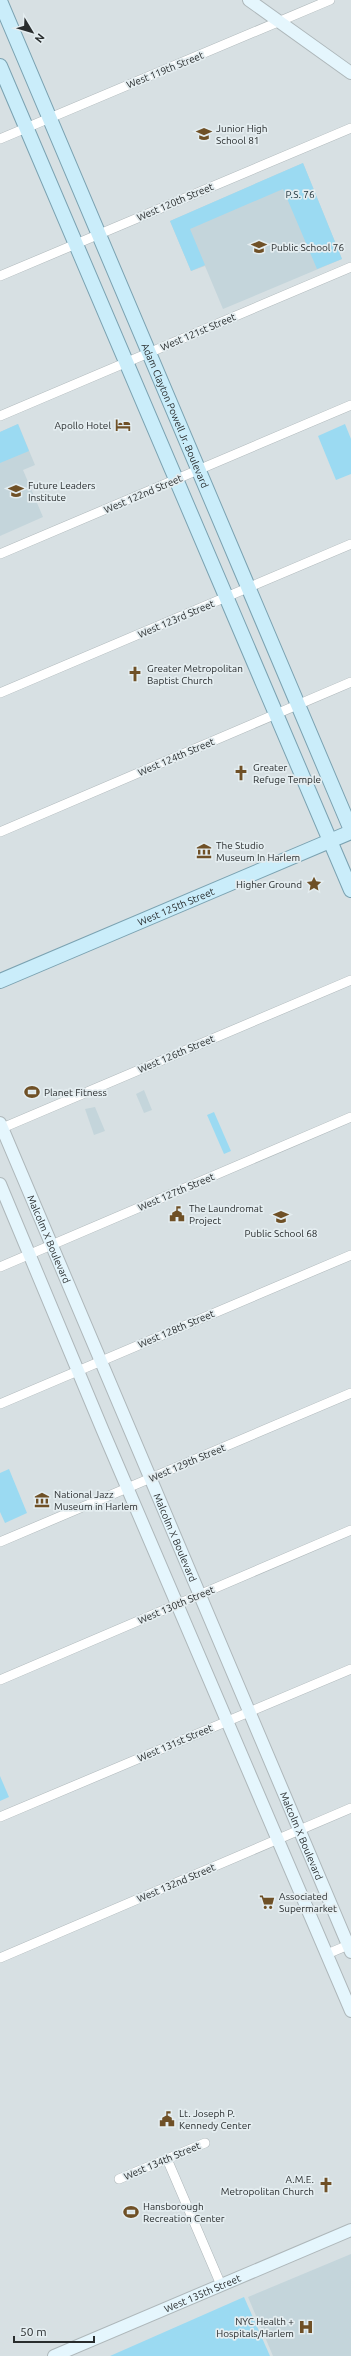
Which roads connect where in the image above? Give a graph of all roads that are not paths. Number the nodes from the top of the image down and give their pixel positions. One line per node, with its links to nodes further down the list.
1 (248, 0): 4 (main road)
2 (330, 0): 4 (street, West 119th Street)
3 (1, 1): 7 (main road, Adam Clayton Powell Jr. Boulevard)
4 (279, 22): 6 (main road); 7 (street, West 119th Street)
5 (0, 66): 8 (main road)
6 (351, 72)
7 (49, 118): 8 (street, West 119th Street); 11 (main road, Adam Clayton Powell Jr. Boulevard)
8 (26, 128): 10 (street, West 119th Street); 12 (main road)
9 (351, 128): 11 (street, West 120th Street)
10 (0, 139)
11 (99, 234): 12 (street, West 120th Street); 15 (main road, Adam Clayton Powell Jr. Boulevard)
12 (76, 244): 14 (street, West 120th Street); 16 (main road)
13 (351, 267): 15 (street, West 121st Street)
14 (0, 276)
15 (149, 353): 16 (street, West 121st Street); 19 (main road, Adam Clayton Powell Jr. Boulevard)
16 (126, 362): 18 (street, West 121st Street); 20 (main road)
17 (351, 405): 19 (street, West 122nd Street)
18 (0, 416)
19 (199, 470): 20 (street, West 122nd Street); 23 (main road, Adam Clayton Powell Jr. Boulevard)
20 (176, 480): 22 (street, West 122nd Street); 24 (main road)
21 (351, 544): 23 (street, West 123rd Street)
22 (0, 554)
23 (248, 588): 24 (street, West 123rd Street); 27 (main road, Adam Clayton Powell Jr. Boulevard)
24 (226, 598): 26 (street, West 123rd Street); 28 (main road)
25 (351, 682): 27 (street, West 124th Street)
26 (0, 693)
27 (298, 705): 28 (street, West 124th Street); 29 (main road, Adam Clayton Powell Jr. Boulevard)
28 (276, 714): 30 (street, West 124th Street); 31 (main road)
29 (351, 831): 31 (main road, West 125th Street)
30 (0, 832)
31 (330, 841): 32 (main road); 34 (main road, West 125th Street)
32 (351, 890)
33 (351, 980): 36 (street, West 126th Street)
34 (0, 981)
35 (351, 1117): 38 (street, West 127th Street)
36 (1, 1127): 38 (main road, Malcolm X Boulevard)
37 (0, 1184): 39 (main road)
38 (51, 1245): 39 (street, West 127th Street); 42 (main road, Malcolm X Boulevard)
39 (29, 1254): 41 (street, West 127th Street); 43 (main road)
40 (351, 1255): 42 (street, West 128th Street)
41 (0, 1266)
42 (100, 1361): 43 (street, West 128th Street); 46 (main road, Malcolm X Boulevard)
43 (77, 1371): 45 (street, West 128th Street); 47 (main road)
44 (351, 1393): 46 (street, West 129th Street)
45 (0, 1404)
46 (151, 1478): 47 (street, West 129th Street); 50 (main road, Malcolm X Boulevard)
47 (127, 1488): 49 (street, West 129th Street); 51 (main road)
48 (351, 1530): 50 (street, West 130th Street)
49 (0, 1542)
50 (199, 1595): 51 (street, West 130th Street); 54 (main road, Malcolm X Boulevard)
51 (177, 1604): 53 (street, West 130th Street); 55 (main road)
52 (351, 1668): 54 (street, West 131st Street)
53 (0, 1680)
54 (249, 1711): 55 (street, West 131st Street); 58 (main road, Malcolm X Boulevard)
55 (226, 1721): 57 (street, West 131st Street); 59 (main road)
56 (351, 1808): 58 (street, West 132nd Street)
57 (0, 1817)
58 (299, 1830): 59 (street, West 132nd Street); 60 (main road, Malcolm X Boulevard)
59 (277, 1840): 61 (main road); 62 (street, West 132nd Street)
60 (350, 1947): 61 (street)
61 (327, 1954): 63 (main road)
62 (0, 1958)
63 (351, 2011)
64 (205, 2143): 65 (street, West 134th Street)
65 (167, 2159): 66 (street, West 134th Street); 68 (street)
66 (119, 2179)
67 (351, 2230): 68 (main road, West 135th Street)
68 (221, 2285): 69 (main road, West 135th Street)
69 (54, 2356)

